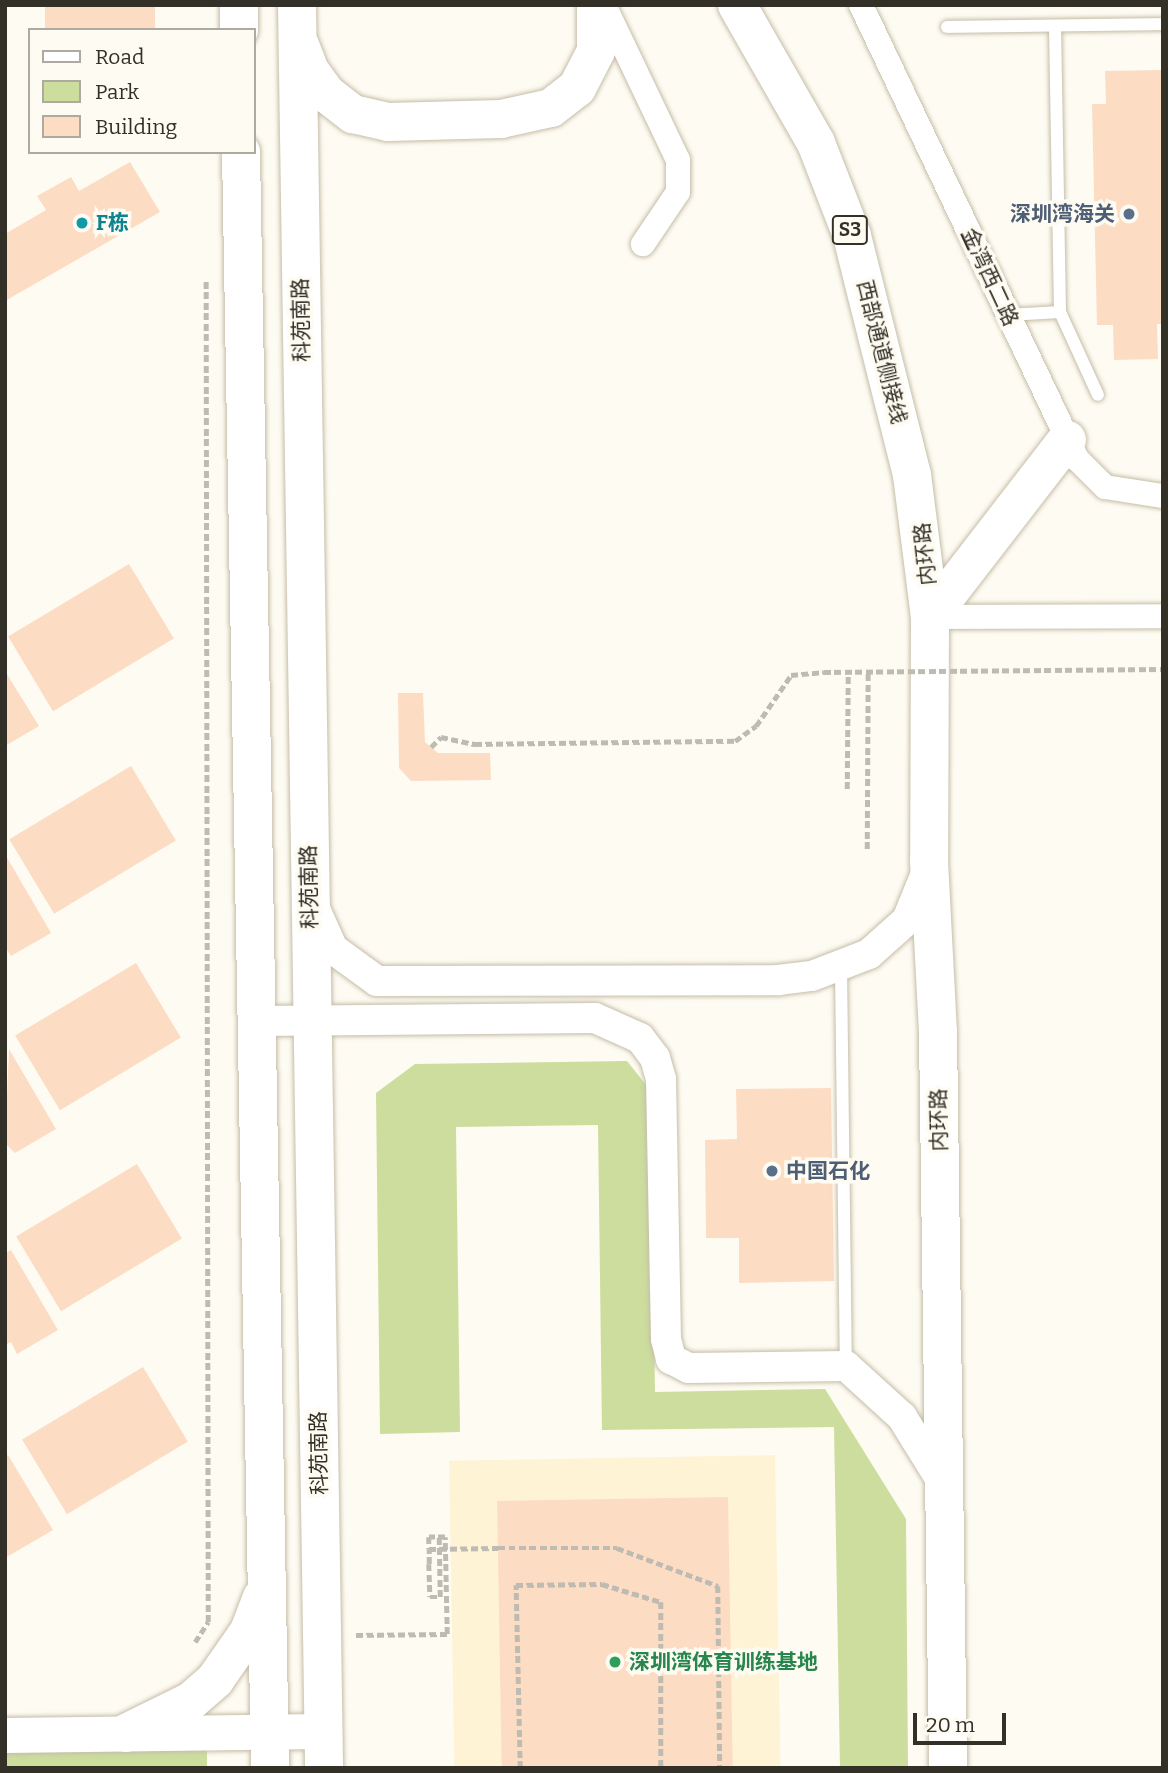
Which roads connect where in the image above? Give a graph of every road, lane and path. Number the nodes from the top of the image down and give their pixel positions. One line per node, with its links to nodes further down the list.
1 (239, 5): 10 (main road)
2 (596, 5): 6 (main road)
3 (604, 5): 12 (street)
4 (737, 5): 18 (main road, 西部通道侧接线 / S3)
5 (860, 5): 15 (street, 金湾西二路)
6 (297, 21): 29 (main road, 科苑南路)
7 (1163, 24): 8 (lane)
8 (1055, 26): 9 (lane); 14 (lane)
9 (947, 27)
10 (239, 28)
11 (242, 154): 31 (main road)
12 (643, 244)
13 (206, 263): 39 (path)
14 (1060, 312): 15 (lane); 16 (lane)
15 (1008, 315): 17 (street, 金湾西二路)
16 (1098, 395)
17 (1067, 440): 19 (street, 金湾西二路); 21 (main road)
18 (912, 475): 21 (main road, 内环路)
19 (1163, 496)
20 (1163, 616): 21 (street)
21 (930, 617): 28 (main road, 内环路)
22 (1163, 669): 24 (path, bridge)
23 (848, 672): 24 (path, bridge); 25 (path, bridge); 26 (path)
24 (868, 672): 27 (path)
25 (431, 747)
26 (847, 789)
27 (867, 849)
28 (929, 861): 30 (street); 34 (main road, 内环路)
29 (310, 890): 30 (street); 32 (main road, 科苑南路)
30 (841, 967): 33 (lane)
31 (257, 1021): 32 (street); 37 (main road)
32 (312, 1021): 33 (street); 43 (main road, 科苑南路)
33 (846, 1366): 34 (street)
34 (943, 1483): 47 (main road, 内环路)
35 (439, 1536): 36 (path); 36 (path, bridge); 38 (path)
36 (429, 1549): 46 (path, bridge)
37 (267, 1585): 40 (main road); 42 (main road)
38 (348, 1635)
39 (188, 1654)
40 (126, 1733): 41 (main road); 42 (main road)
41 (5, 1735)
42 (269, 1749): 43 (main road)
43 (324, 1749)
44 (520, 1768): 45 (path)
45 (661, 1768)
46 (720, 1768)
47 (948, 1768)

